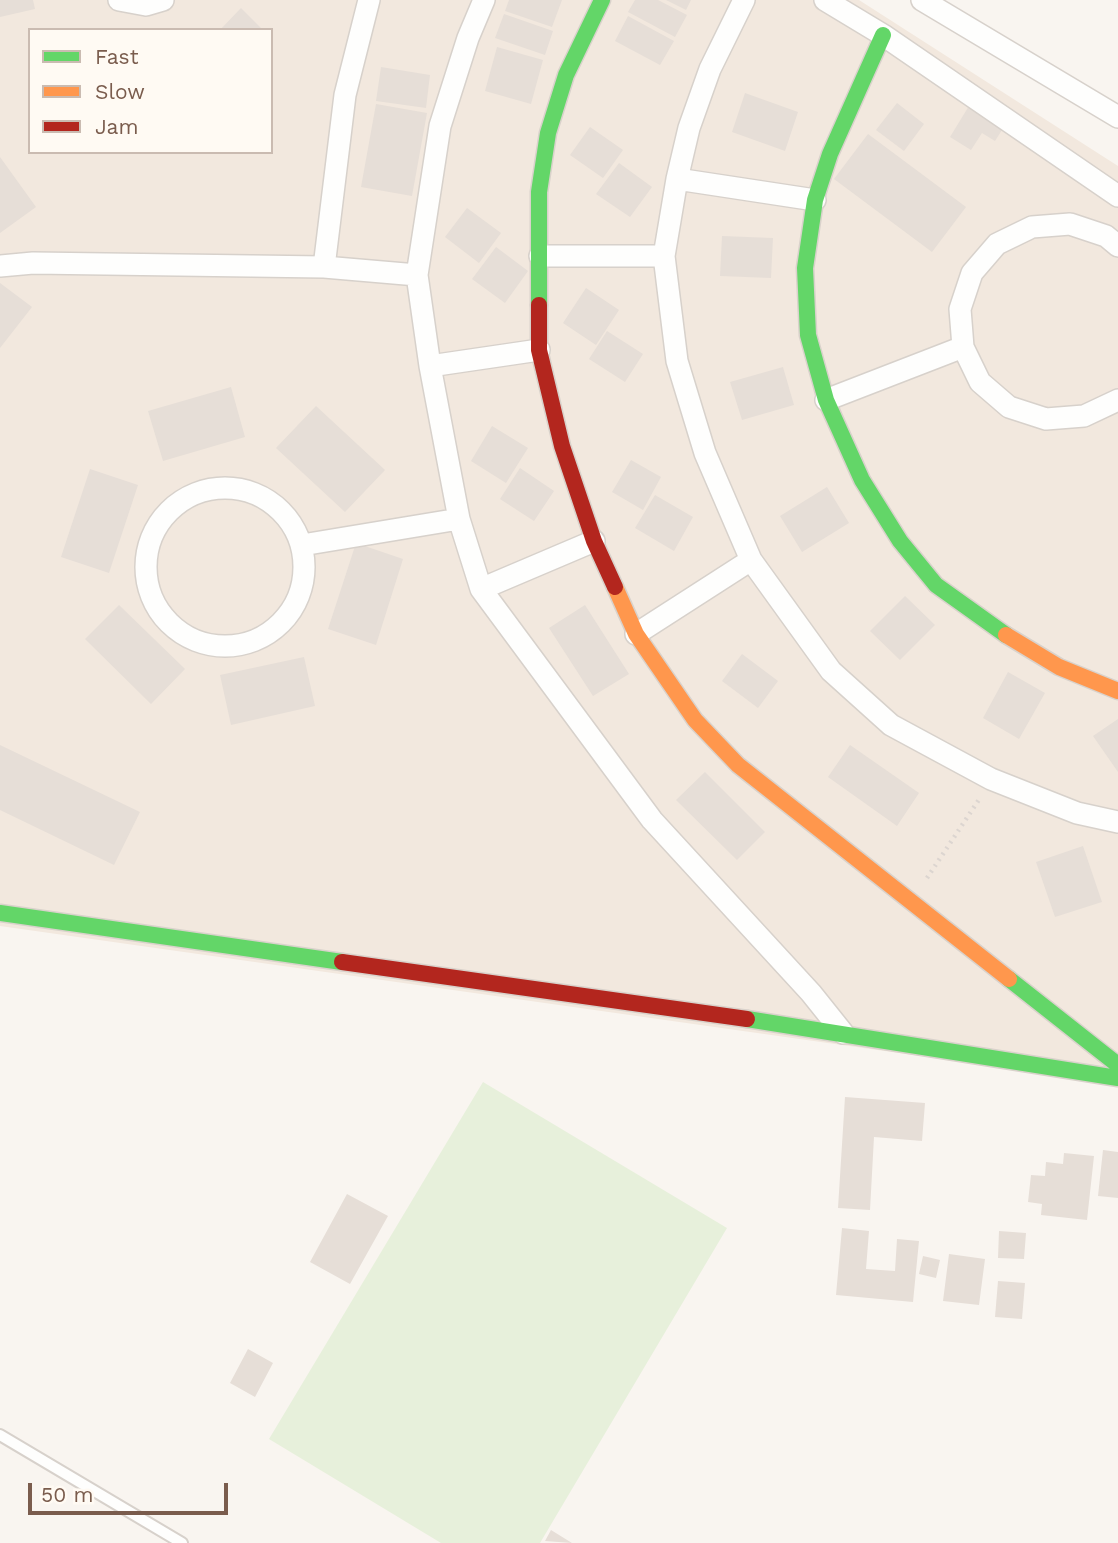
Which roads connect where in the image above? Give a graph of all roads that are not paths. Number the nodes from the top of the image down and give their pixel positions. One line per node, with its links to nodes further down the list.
1 (120, 0): 2 (street)
2 (163, 0)
3 (484, 0): 19 (street)
4 (602, 0): 15 (street)
5 (744, 0): 11 (street)
6 (825, 0): 9 (street)
7 (922, 0): 10 (street)
8 (364, 1): 18 (street)
9 (883, 35): 12 (street); 13 (street)
10 (1118, 117)
11 (677, 179): 13 (street); 16 (street)
12 (1118, 196)
13 (815, 200): 23 (street)
14 (1114, 234): 20 (street)
15 (540, 256): 16 (street); 21 (street)
16 (664, 256): 28 (street)
17 (0, 266): 18 (street)
18 (324, 267): 19 (street)
19 (417, 275): 22 (street)
20 (963, 347): 23 (street); 24 (street)
21 (539, 350): 22 (street); 26 (street)
22 (430, 366): 25 (street)
23 (826, 400): 31 (street)
24 (1118, 400)
25 (459, 519): 27 (street); 29 (street)
26 (594, 541): 29 (street); 30 (street)
27 (302, 545): 27 (street)
28 (751, 560): 30 (street); 32 (street)
29 (481, 589): 34 (street)
30 (636, 634): 35 (street)
31 (1118, 691)
32 (1118, 822)
33 (0, 913): 34 (street)
34 (843, 1033): 36 (street)
35 (1118, 1065)
36 (1118, 1078)
37 (0, 1435): 38 (lane)
38 (183, 1543)

